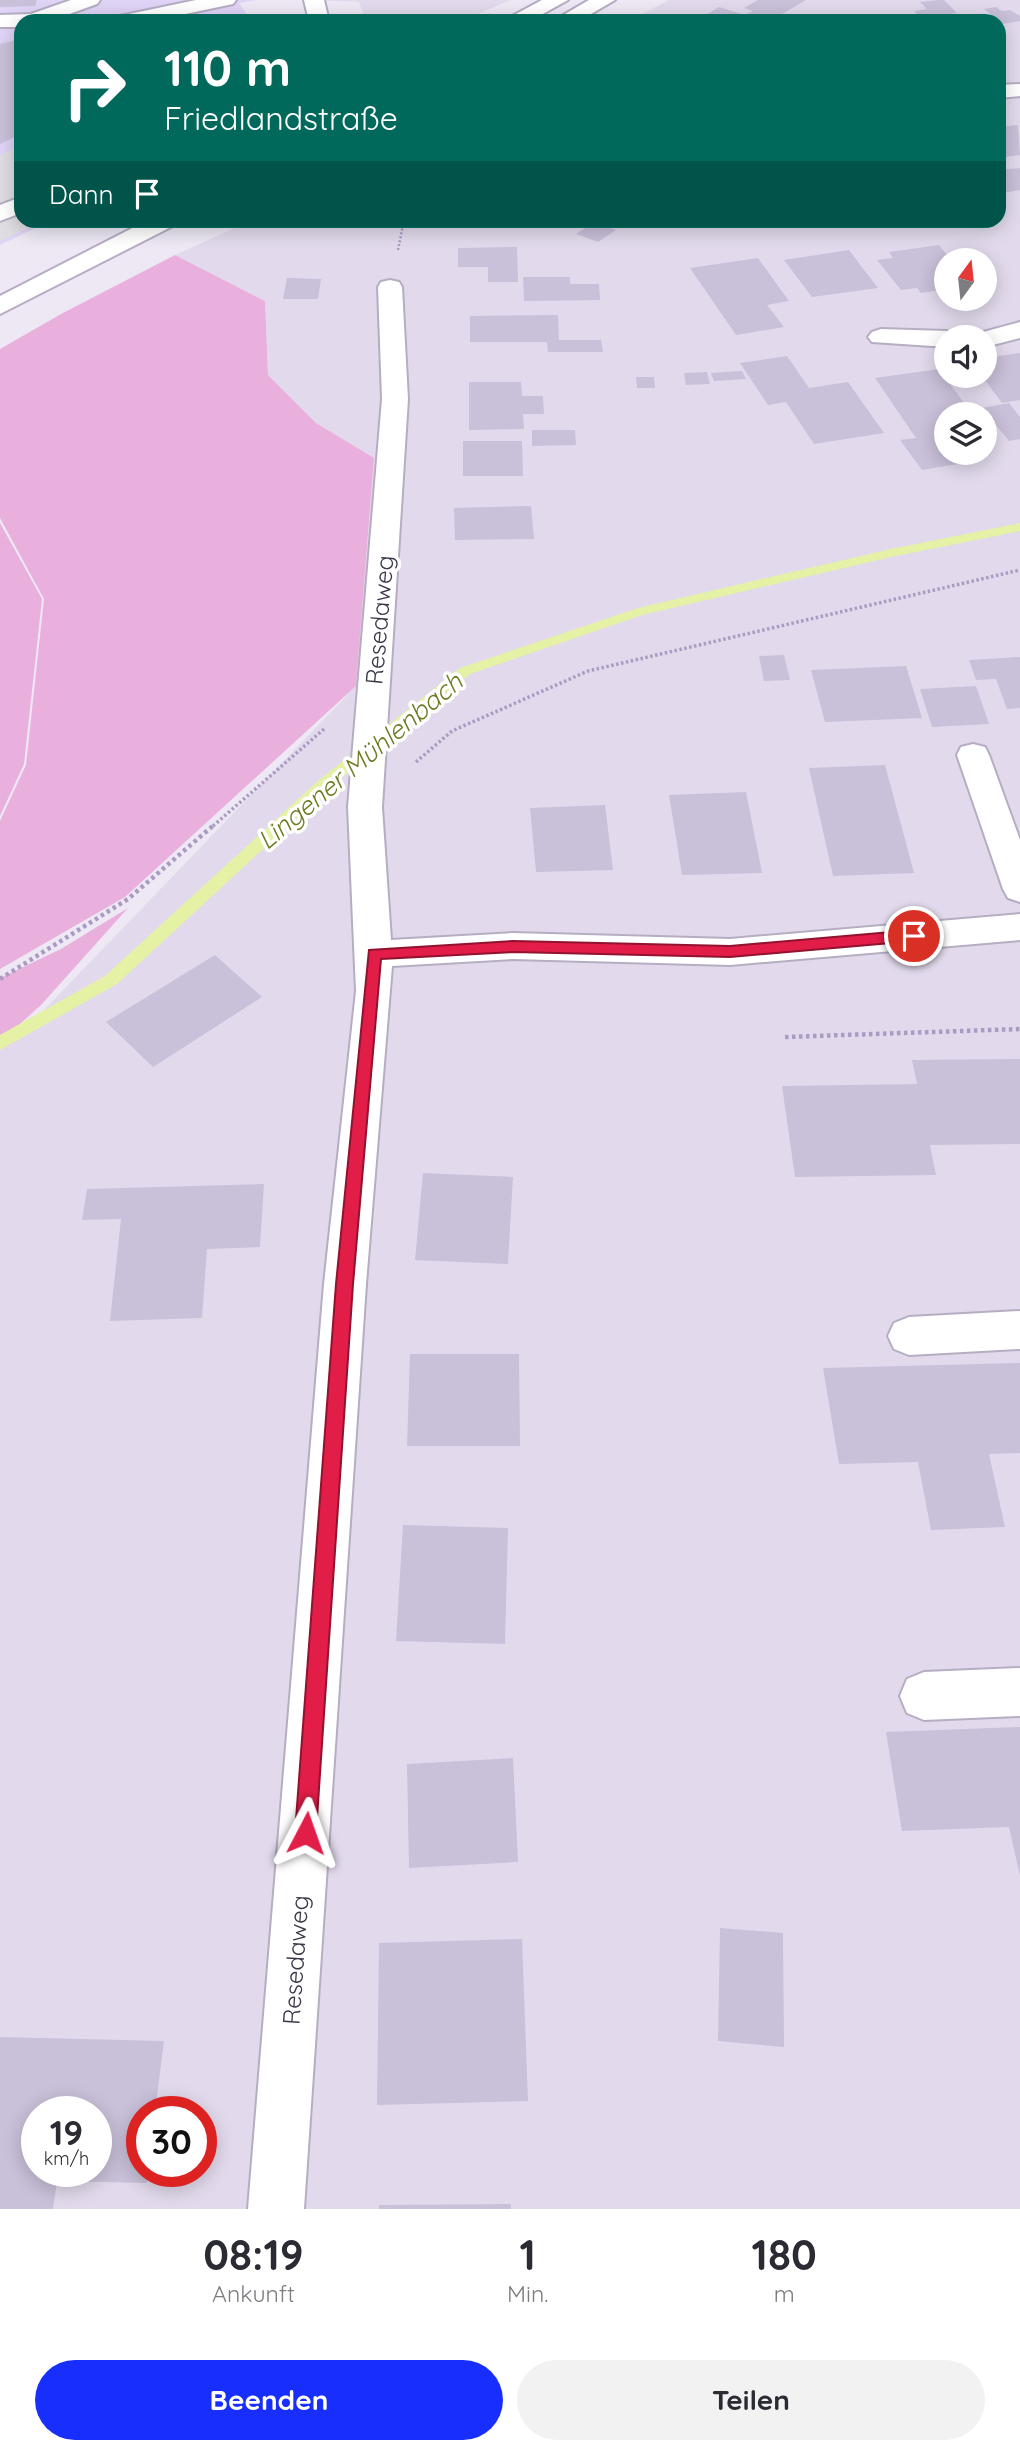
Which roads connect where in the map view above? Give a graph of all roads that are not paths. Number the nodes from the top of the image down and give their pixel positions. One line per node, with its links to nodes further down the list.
1 (90, 0): 5 (street)
2 (558, 0): 7 (street)
3 (605, 0): 8 (street)
4 (224, 7): 6 (street)
5 (50, 14)
6 (173, 14)
7 (528, 14)
8 (577, 14)
9 (151, 228): 11 (street)
10 (390, 287): 19 (street, Resedaweg)
11 (0, 306)
12 (1020, 330): 13 (street)
13 (997, 336)
14 (881, 337): 15 (street)
15 (934, 339)
16 (973, 755): 17 (street)
17 (1020, 889)
18 (1020, 927): 19 (street)
19 (374, 954): 24 (street, Resedaweg)
20 (1020, 1330): 21 (street)
21 (909, 1336)
22 (1020, 1692): 23 (street)
23 (924, 1696)
24 (276, 2209)

